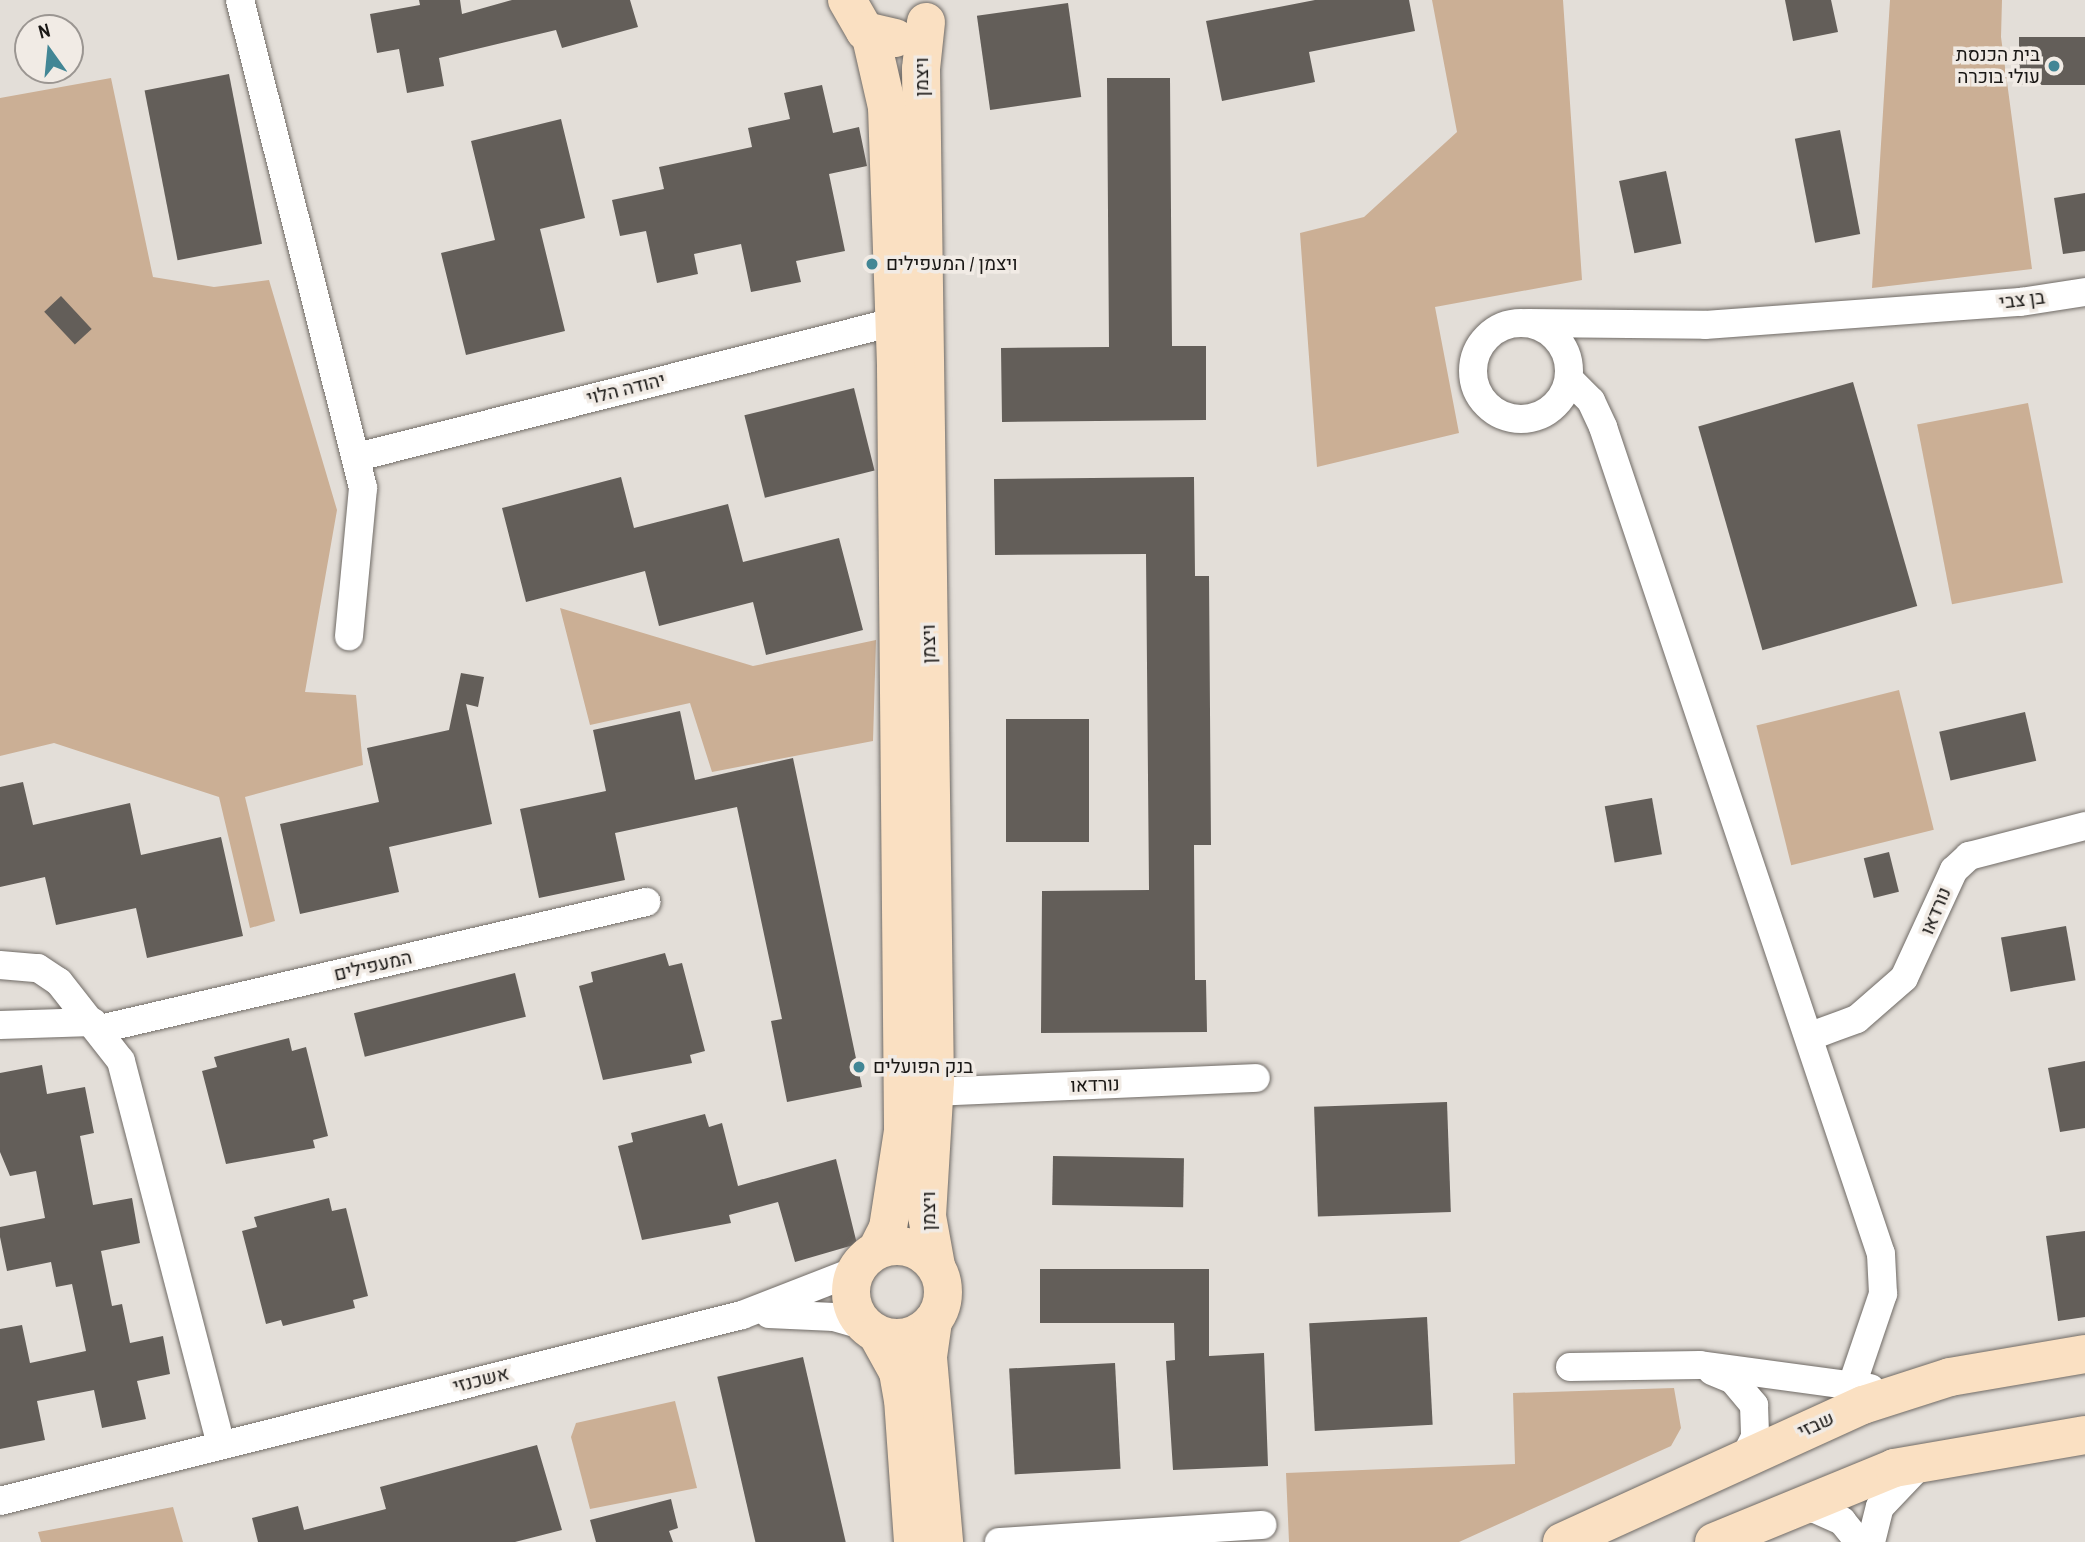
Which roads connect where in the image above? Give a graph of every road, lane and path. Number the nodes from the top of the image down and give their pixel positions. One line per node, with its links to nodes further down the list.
1 (240, 0): 10 (street)
2 (846, 0): 4 (street)
3 (931, 11): 4 (street); 19 (street, ויצמן)
4 (870, 33): 6 (street, ויצמן)
5 (2085, 292): 8 (street, בן צבי)
6 (894, 322): 10 (street, יהודה הלוי); 20 (street, ויצמן)
7 (1528, 323): 8 (street, בן צבי); 9 (street); 9 (street)
8 (1631, 324): 9 (street)
9 (1569, 371): 17 (street)
10 (358, 457): 11 (street)
11 (349, 636)
12 (2085, 826): 17 (street, נורדאו)
13 (646, 902): 16 (street, המעפילים)
14 (0, 965): 16 (street)
15 (0, 1025): 16 (street, המעפילים)
16 (96, 1026): 31 (street)
17 (1811, 1035): 28 (street)
18 (1256, 1078): 19 (street, נורדאו)
19 (935, 1092): 21 (street, ויצמן)
20 (866, 1261): 21 (street); 22 (street, אשכנזי); 24 (street)
21 (936, 1266): 23 (street)
22 (742, 1315): 24 (street, אשכנזי); 31 (street, אשכנזי)
23 (933, 1321): 24 (street); 38 (street)
24 (871, 1330): 37 (street)
25 (2085, 1354): 29 (street, שבזי)
26 (1700, 1365): 27 (street); 28 (street); 32 (street)
27 (1570, 1367)
28 (1852, 1385): 29 (street)
29 (1897, 1393): 32 (street, שבזי)
30 (2085, 1435): 33 (street)
31 (220, 1445): 34 (street, אשכנזי)
32 (1745, 1457): 40 (street, שבזי)
33 (1924, 1461): 35 (street); 43 (street)
34 (0, 1501)
35 (1785, 1509): 41 (street); 42 (street)
36 (1262, 1525): 39 (street)
37 (913, 1542)
38 (944, 1542)
39 (999, 1542)
40 (1562, 1542)
41 (1714, 1542)
42 (1859, 1542)
43 (1871, 1542)

